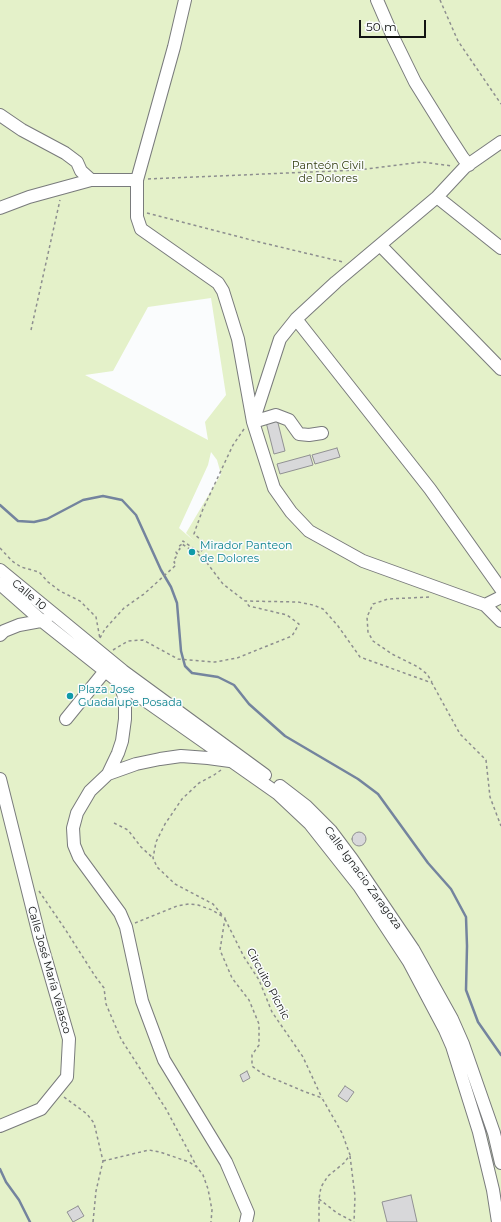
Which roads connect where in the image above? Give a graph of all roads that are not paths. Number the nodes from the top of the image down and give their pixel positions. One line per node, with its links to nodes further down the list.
1 (185, 0): 7 (street)
2 (378, 0): 5 (street)
3 (0, 115): 6 (street)
4 (501, 142): 5 (street)
5 (466, 167): 8 (street)
6 (91, 180): 7 (street); 9 (street)
7 (136, 180): 14 (street)
8 (437, 197): 10 (street); 11 (street)
9 (0, 208)
10 (380, 245): 12 (street); 13 (street)
11 (501, 248)
12 (296, 319): 14 (street); 18 (street)
13 (501, 368)
14 (253, 422): 15 (street); 20 (street)
15 (322, 433)
16 (0, 570): 21 (street, Calle 10)
17 (0, 584): 22 (street, Calle 10)
18 (501, 590)
19 (501, 597): 20 (street)
20 (485, 605): 23 (street)
21 (59, 619): 22 (street); 26 (street, Calle Ignacio Zaragoza)
22 (42, 621): 24 (street); 25 (street, Calle Ignacio Zaragoza)
23 (501, 621)
24 (0, 635)
25 (105, 671): 26 (street, Calle Ignacio Zaragoza); 27 (street)
26 (121, 677): 28 (street, Calle Ignacio Zaragoza); 29 (street, Calle Ignacio Zaragoza); 32 (street, Calle Ignacio Zaragoza)
27 (66, 719)
28 (232, 761): 29 (street, Calle Ignacio Zaragoza); 34 (street, Calle Ignacio Zaragoza)
29 (108, 774): 33 (street, Calle Ignacio Zaragoza)
30 (0, 779): 31 (street, Calle José María Velasco)
31 (0, 1126)
32 (501, 1163)
33 (246, 1222)
34 (498, 1222)

